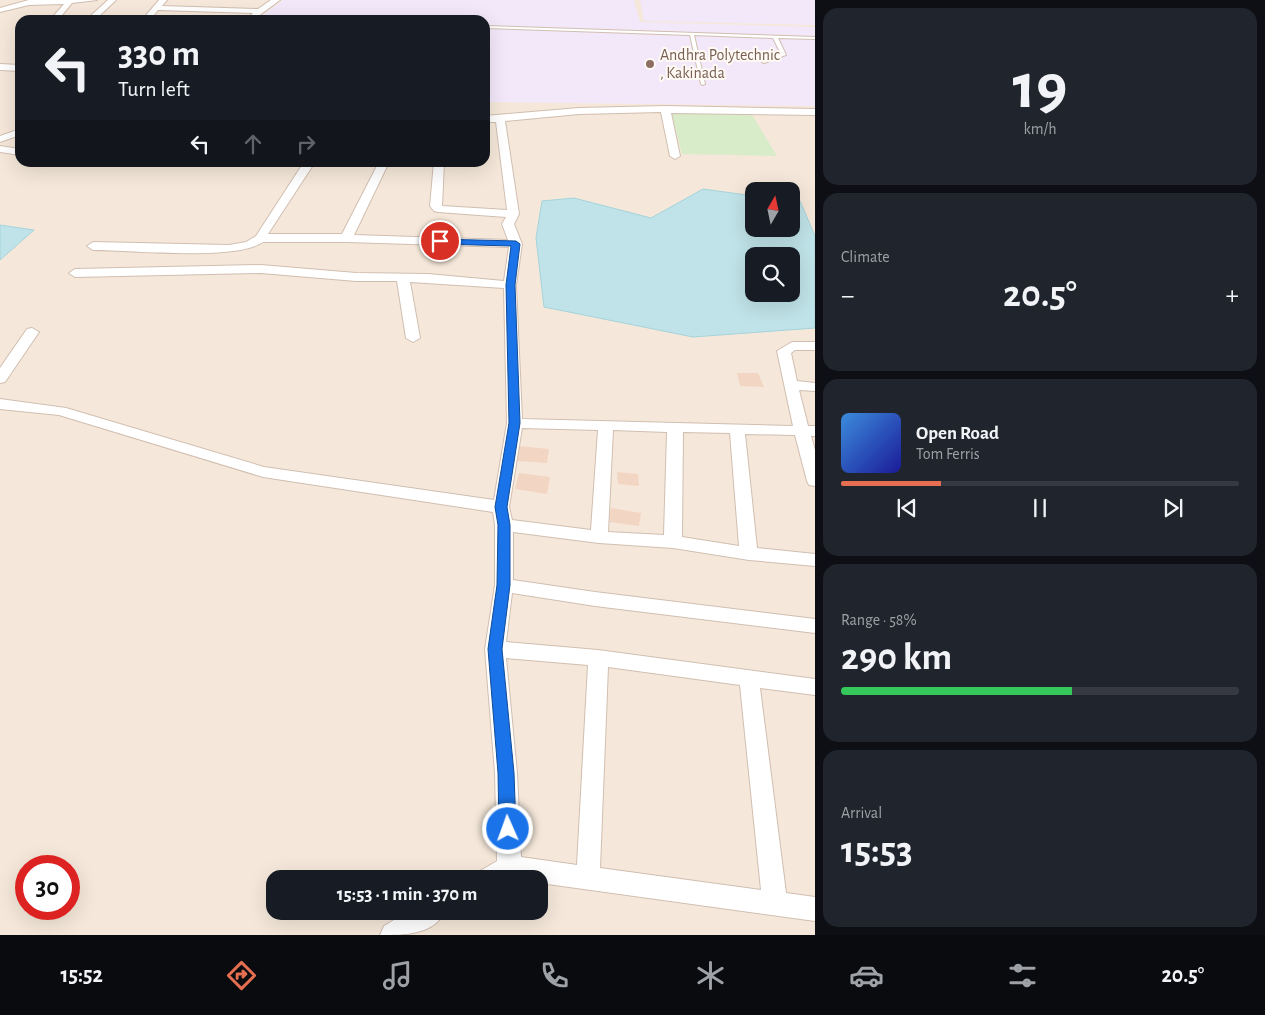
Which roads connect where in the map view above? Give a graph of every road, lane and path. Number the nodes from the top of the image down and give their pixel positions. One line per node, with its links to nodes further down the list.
1 (0, 0): 6 (street)
2 (93, 0): 7 (street)
3 (112, 0): 12 (street)
4 (163, 0): 8 (street)
5 (276, 0): 10 (street)
6 (31, 1): 7 (street); 9 (street)
7 (70, 2): 11 (street)
8 (157, 8): 10 (street); 13 (street)
9 (0, 10)
10 (259, 11): 14 (street)
11 (58, 15)
12 (96, 15)
13 (151, 15)
14 (255, 15)
15 (490, 27): 16 (lane)
16 (692, 35): 17 (lane); 22 (lane)
17 (775, 37): 18 (lane); 19 (lane)
18 (815, 38)
19 (764, 62)
20 (0, 68): 21 (street)
21 (15, 68)
22 (703, 84)
23 (665, 109): 24 (street); 26 (street); 33 (street)
24 (815, 112)
25 (490, 119): 26 (street)
26 (500, 119): 37 (street)
27 (0, 126): 28 (street)
28 (15, 129)
29 (15, 132): 30 (street)
30 (0, 139)
31 (0, 149): 32 (street)
32 (15, 151)
33 (675, 156)
34 (307, 167): 38 (street)
35 (382, 167): 39 (street)
36 (439, 167): 37 (street)
37 (513, 214): 40 (street)
38 (260, 238): 39 (street); 41 (street)
39 (346, 238): 40 (street)
40 (516, 244): 44 (street)
41 (94, 246)
42 (75, 273): 43 (street)
43 (403, 278): 44 (street); 46 (street)
44 (510, 285): 52 (street)
45 (32, 332): 48 (street)
46 (413, 338)
47 (815, 346): 49 (street)
48 (0, 379)
49 (790, 384): 50 (street); 56 (street)
50 (815, 387)
51 (0, 404): 58 (street)
52 (515, 423): 53 (street); 58 (street)
53 (606, 425): 54 (street); 59 (street)
54 (675, 427): 55 (street); 60 (street)
55 (737, 429): 56 (street); 61 (street)
56 (809, 431): 57 (street)
57 (814, 473)
58 (503, 516): 59 (street); 63 (street)
59 (599, 537): 60 (street)
60 (673, 542): 61 (street)
61 (749, 554): 62 (street)
62 (815, 560)
63 (504, 585): 64 (street); 65 (street)
64 (815, 626)
65 (495, 649): 66 (street); 69 (street)
66 (598, 658): 67 (street); 71 (street)
67 (749, 678): 68 (street); 72 (street)
68 (815, 687)
69 (498, 870)
70 (548, 876): 71 (street)
71 (588, 878): 72 (street)
72 (775, 904): 73 (street)
73 (815, 909)
74 (418, 920): 75 (street)
75 (393, 935)

